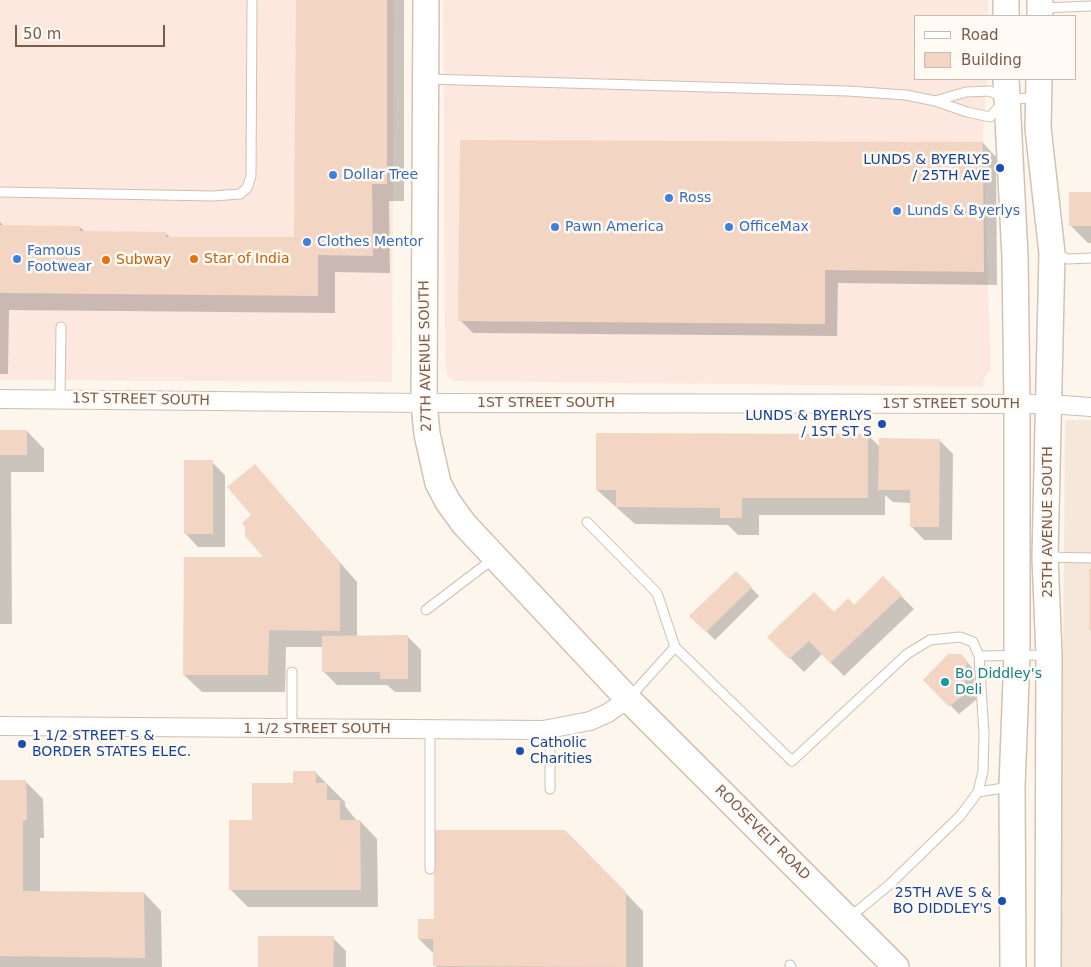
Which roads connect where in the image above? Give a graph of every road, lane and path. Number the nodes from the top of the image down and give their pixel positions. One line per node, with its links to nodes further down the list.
1 (252, 0): 9 (lane)
2 (426, 0): 5 (street, 27TH AVENUE SOUTH)
3 (1091, 6): 4 (lane)
4 (1040, 8)
5 (426, 79): 8 (lane); 15 (street, 27TH AVENUE SOUTH)
6 (1039, 88): 7 (lane); 10 (street, 25TH AVENUE SOUTH)
7 (1005, 89): 8 (lane); 8 (lane); 16 (street)
8 (935, 101)
9 (0, 192)
10 (1052, 253): 11 (lane); 17 (street, 25TH AVENUE SOUTH)
11 (1091, 258)
12 (61, 327): 14 (lane)
13 (0, 399): 14 (street, 1ST STREET SOUTH)
14 (60, 399): 15 (street, 1ST STREET SOUTH)
15 (424, 403): 16 (street, 1ST STREET SOUTH); 20 (street, 27TH AVENUE SOUTH)
16 (1018, 404): 17 (street, 1ST STREET SOUTH); 25 (street)
17 (1049, 404): 18 (street, 1ST STREET SOUTH); 21 (street, 25TH AVENUE SOUTH)
18 (1091, 407)
19 (587, 522): 24 (lane)
20 (495, 557): 23 (lane); 29 (street, 27TH AVENUE SOUTH)
21 (1046, 557): 22 (lane); 26 (street, 25TH AVENUE SOUTH)
22 (1091, 558)
23 (426, 610)
24 (675, 647): 27 (lane); 29 (lane)
25 (1017, 654): 26 (lane); 27 (lane); 34 (street)
26 (1049, 655): 41 (street, 25TH AVENUE SOUTH)
27 (979, 656): 36 (lane)
28 (292, 672): 31 (lane)
29 (628, 699): 32 (street, 1 1/2 STREET SOUTH); 38 (street, ROOSEVELT ROAD)
30 (0, 726): 31 (street, 1 1/2 STREET SOUTH)
31 (292, 729): 33 (street, 1 1/2 STREET SOUTH)
32 (550, 729): 33 (street, 1 1/2 STREET SOUTH); 35 (lane)
33 (430, 730): 37 (lane)
34 (1012, 786): 36 (lane); 40 (street)
35 (550, 789)
36 (978, 792): 38 (lane)
37 (430, 869)
38 (848, 919): 39 (street, ROOSEVELT ROAD)
39 (896, 967)
40 (1014, 967)
41 (1048, 967)

